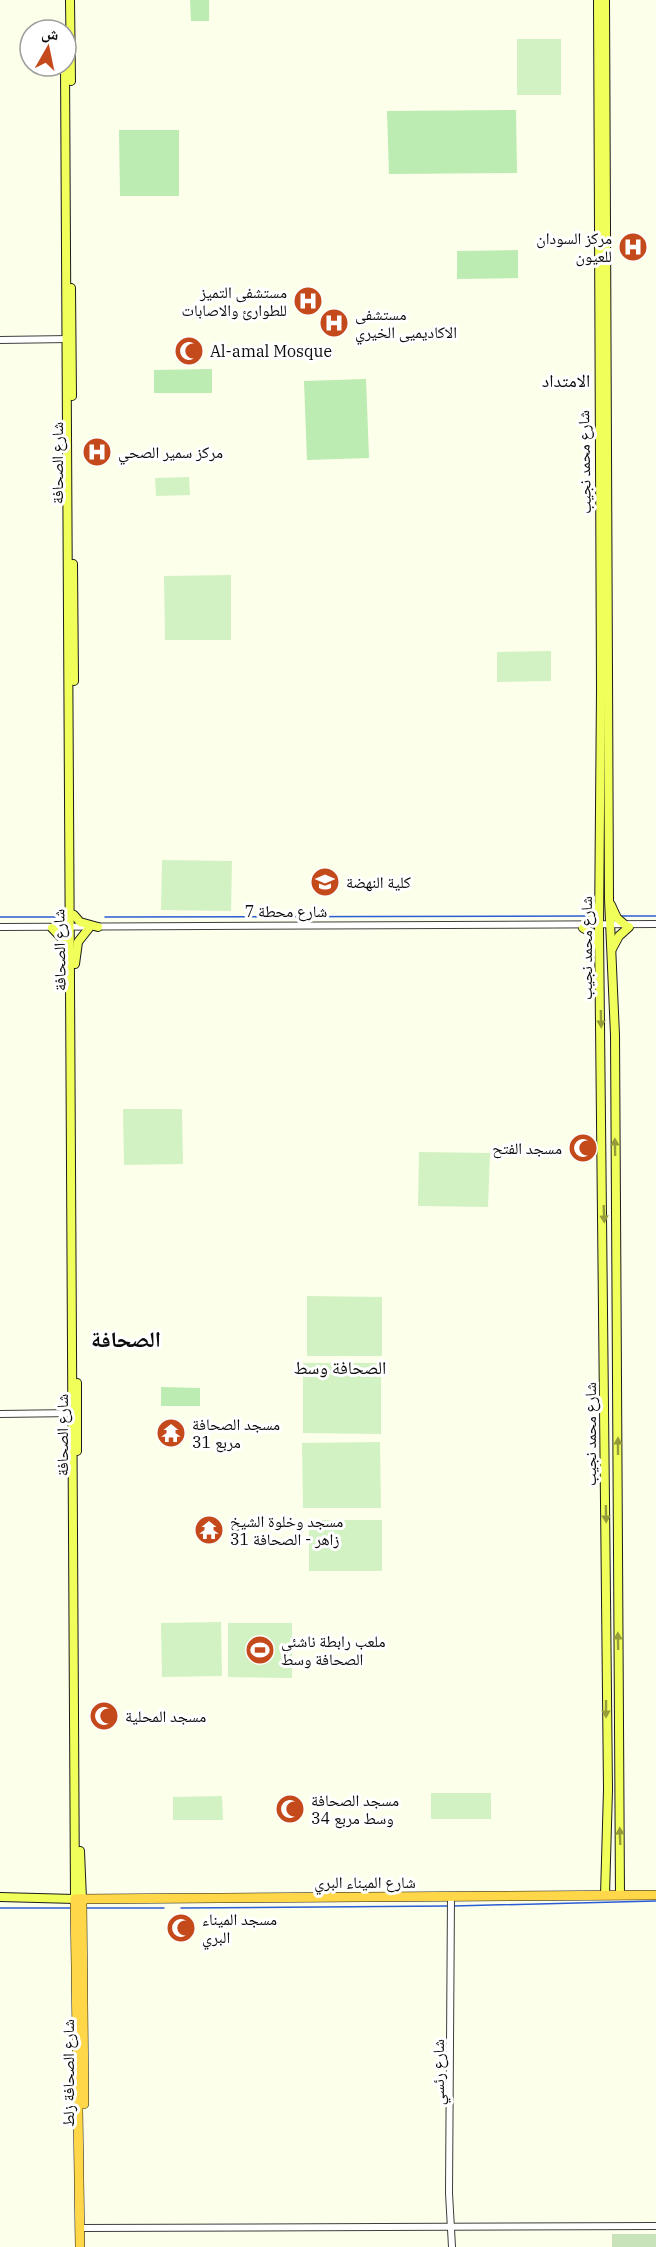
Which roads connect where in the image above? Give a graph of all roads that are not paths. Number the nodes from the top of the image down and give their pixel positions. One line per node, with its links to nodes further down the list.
1 (65, 0): 5 (main road)
2 (70, 0): 9 (main road, شارع الصحافة)
3 (598, 0): 7 (main road, شارع محمد نجيب)
4 (605, 0): 7 (main road, شارع محمد نجيب)
5 (65, 18)
6 (65, 78): 9 (main road, شارع الصحافة)
7 (601, 90): 10 (main road, شارع محمد نجيب)
8 (0, 339): 9 (street)
9 (69, 339): 11 (main road, شارع الصحافة)
10 (604, 899): 13 (main road); 14 (main road); 15 (main road, شارع محمد نجيب); 18 (main road, شارع محمد نجيب)
11 (71, 912): 17 (main road); 19 (main road); 20 (main road, شارع الصحافة)
12 (656, 924): 13 (street, شارع محطة 7)
13 (630, 925): 15 (street, شارع محطة 7); 23 (main road)
14 (585, 926): 17 (street, شارع محطة 7); 18 (street, شارع محطة 7); 22 (main road)
15 (609, 926): 18 (street, شارع محطة 7); 23 (main road, شارع محمد نجيب)
16 (0, 927): 19 (street, شارع محطة 7)
17 (94, 927): 20 (street, شارع محطة 7); 24 (main road)
18 (599, 927): 22 (main road, شارع محمد نجيب)
19 (53, 928): 20 (street, شارع محطة 7); 21 (main road)
20 (72, 928): 21 (main road, شارع الصحافة); 24 (main road, شارع الصحافة)
21 (69, 946): 25 (main road, شارع الصحافة)
22 (600, 949): 27 (main road, شارع محمد نجيب, one-way to 27)
23 (610, 955): 28 (main road, شارع محمد نجيب, one-way to 23)
24 (75, 963): 25 (main road, شارع الصحافة)
25 (75, 1413): 26 (street); 34 (main road, شارع الصحافة)
26 (0, 1414)
27 (607, 1872): 28 (main road); 29 (main road, شارع محمد نجيب)
28 (621, 1872): 30 (main road, شارع محمد نجيب)
29 (605, 1895): 30 (highway, شارع الميناء البري); 32 (highway, شارع الميناء البري)
30 (620, 1895): 31 (highway, شارع الميناء البري)
31 (656, 1895)
32 (452, 1896): 34 (highway, شارع الميناء البري); 35 (street, شارع رئسي)
33 (0, 1897): 34 (main road)
34 (78, 1899): 37 (highway, شارع الصحافة زلط)
35 (452, 2226): 36 (street); 37 (street); 39 (street, شارع رئسي)
36 (656, 2226)
37 (82, 2228): 38 (highway, شارع الصحافة زلط)
38 (82, 2247)
39 (452, 2247)

